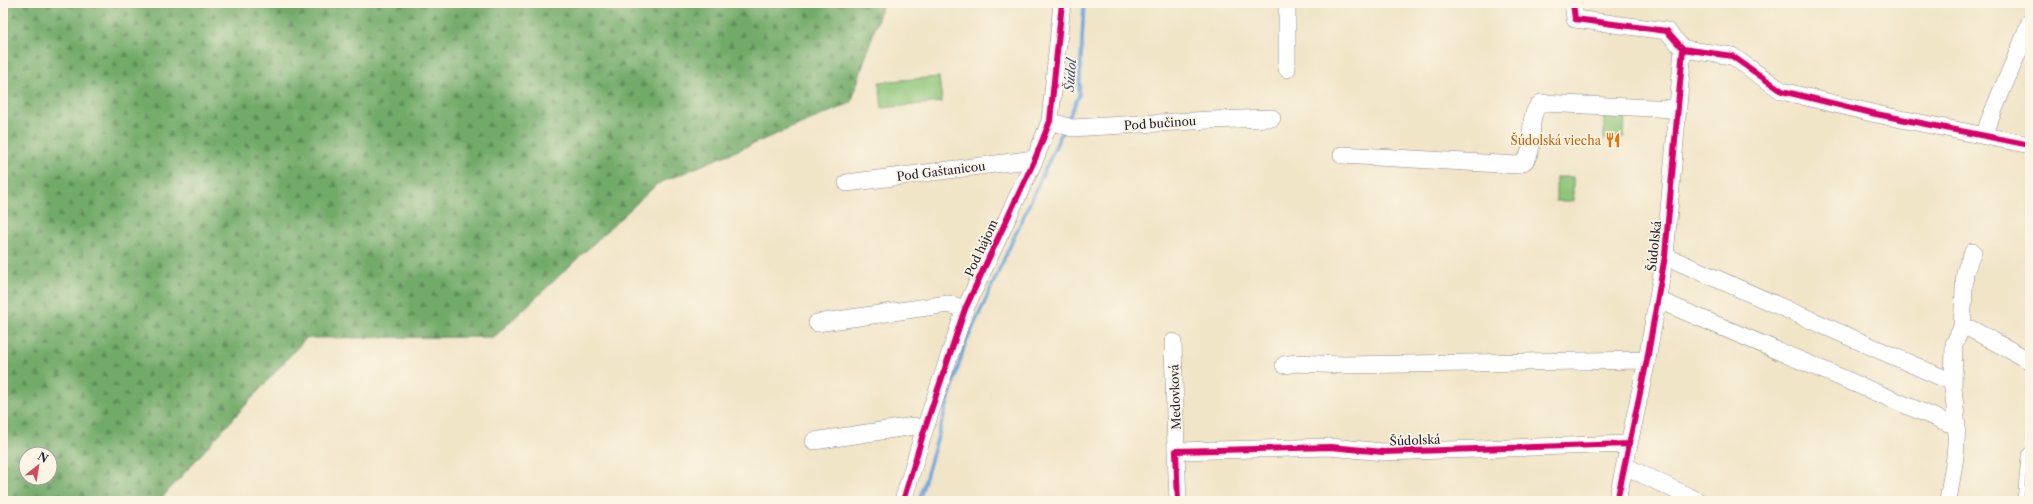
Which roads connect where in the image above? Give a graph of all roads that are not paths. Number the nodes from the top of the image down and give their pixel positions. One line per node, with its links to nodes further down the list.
1 (1062, 3): 9 (street, Pod hájom)
2 (1288, 3): 6 (street)
3 (1573, 3): 5 (street)
4 (2030, 22): 10 (street)
5 (1683, 49): 7 (street, Šúdolská); 10 (street)
6 (1287, 69)
7 (1676, 109): 12 (street); 16 (street, Šúdolská)
8 (1272, 118): 9 (street, Pod bučinou)
9 (1060, 125): 13 (street, Pod hájom)
10 (1984, 136): 11 (street)
11 (2030, 145)
12 (1342, 155)
13 (1035, 158): 14 (street, Pod Gaštanicou); 18 (street, Pod hájom)
14 (847, 183)
15 (1973, 252): 20 (street)
16 (1665, 256): 17 (street, Šúdolská); 25 (street, Šúdolská)
17 (1658, 300): 22 (street, Šúdolská); 26 (street)
18 (965, 309): 19 (street); 27 (street, Pod hájom)
19 (817, 323)
20 (1962, 326): 23 (street); 37 (street)
21 (1173, 342): 30 (street, Medovková)
22 (1647, 360): 24 (street); 29 (street, Šúdolská)
23 (2030, 361)
24 (1284, 365)
25 (1944, 378)
26 (1948, 423)
27 (924, 431): 28 (street); 33 (street, Pod hájom)
28 (814, 441)
29 (1630, 444): 30 (street, Šúdolská); 32 (street, Šúdolská)
30 (1176, 451): 34 (street, Medovková)
31 (2030, 456): 38 (street)
32 (1625, 466): 35 (street, Šúdolská); 36 (street)
33 (903, 501)
34 (1178, 501)
35 (1617, 501)
36 (1698, 501)
37 (1948, 501)
38 (2026, 501)

